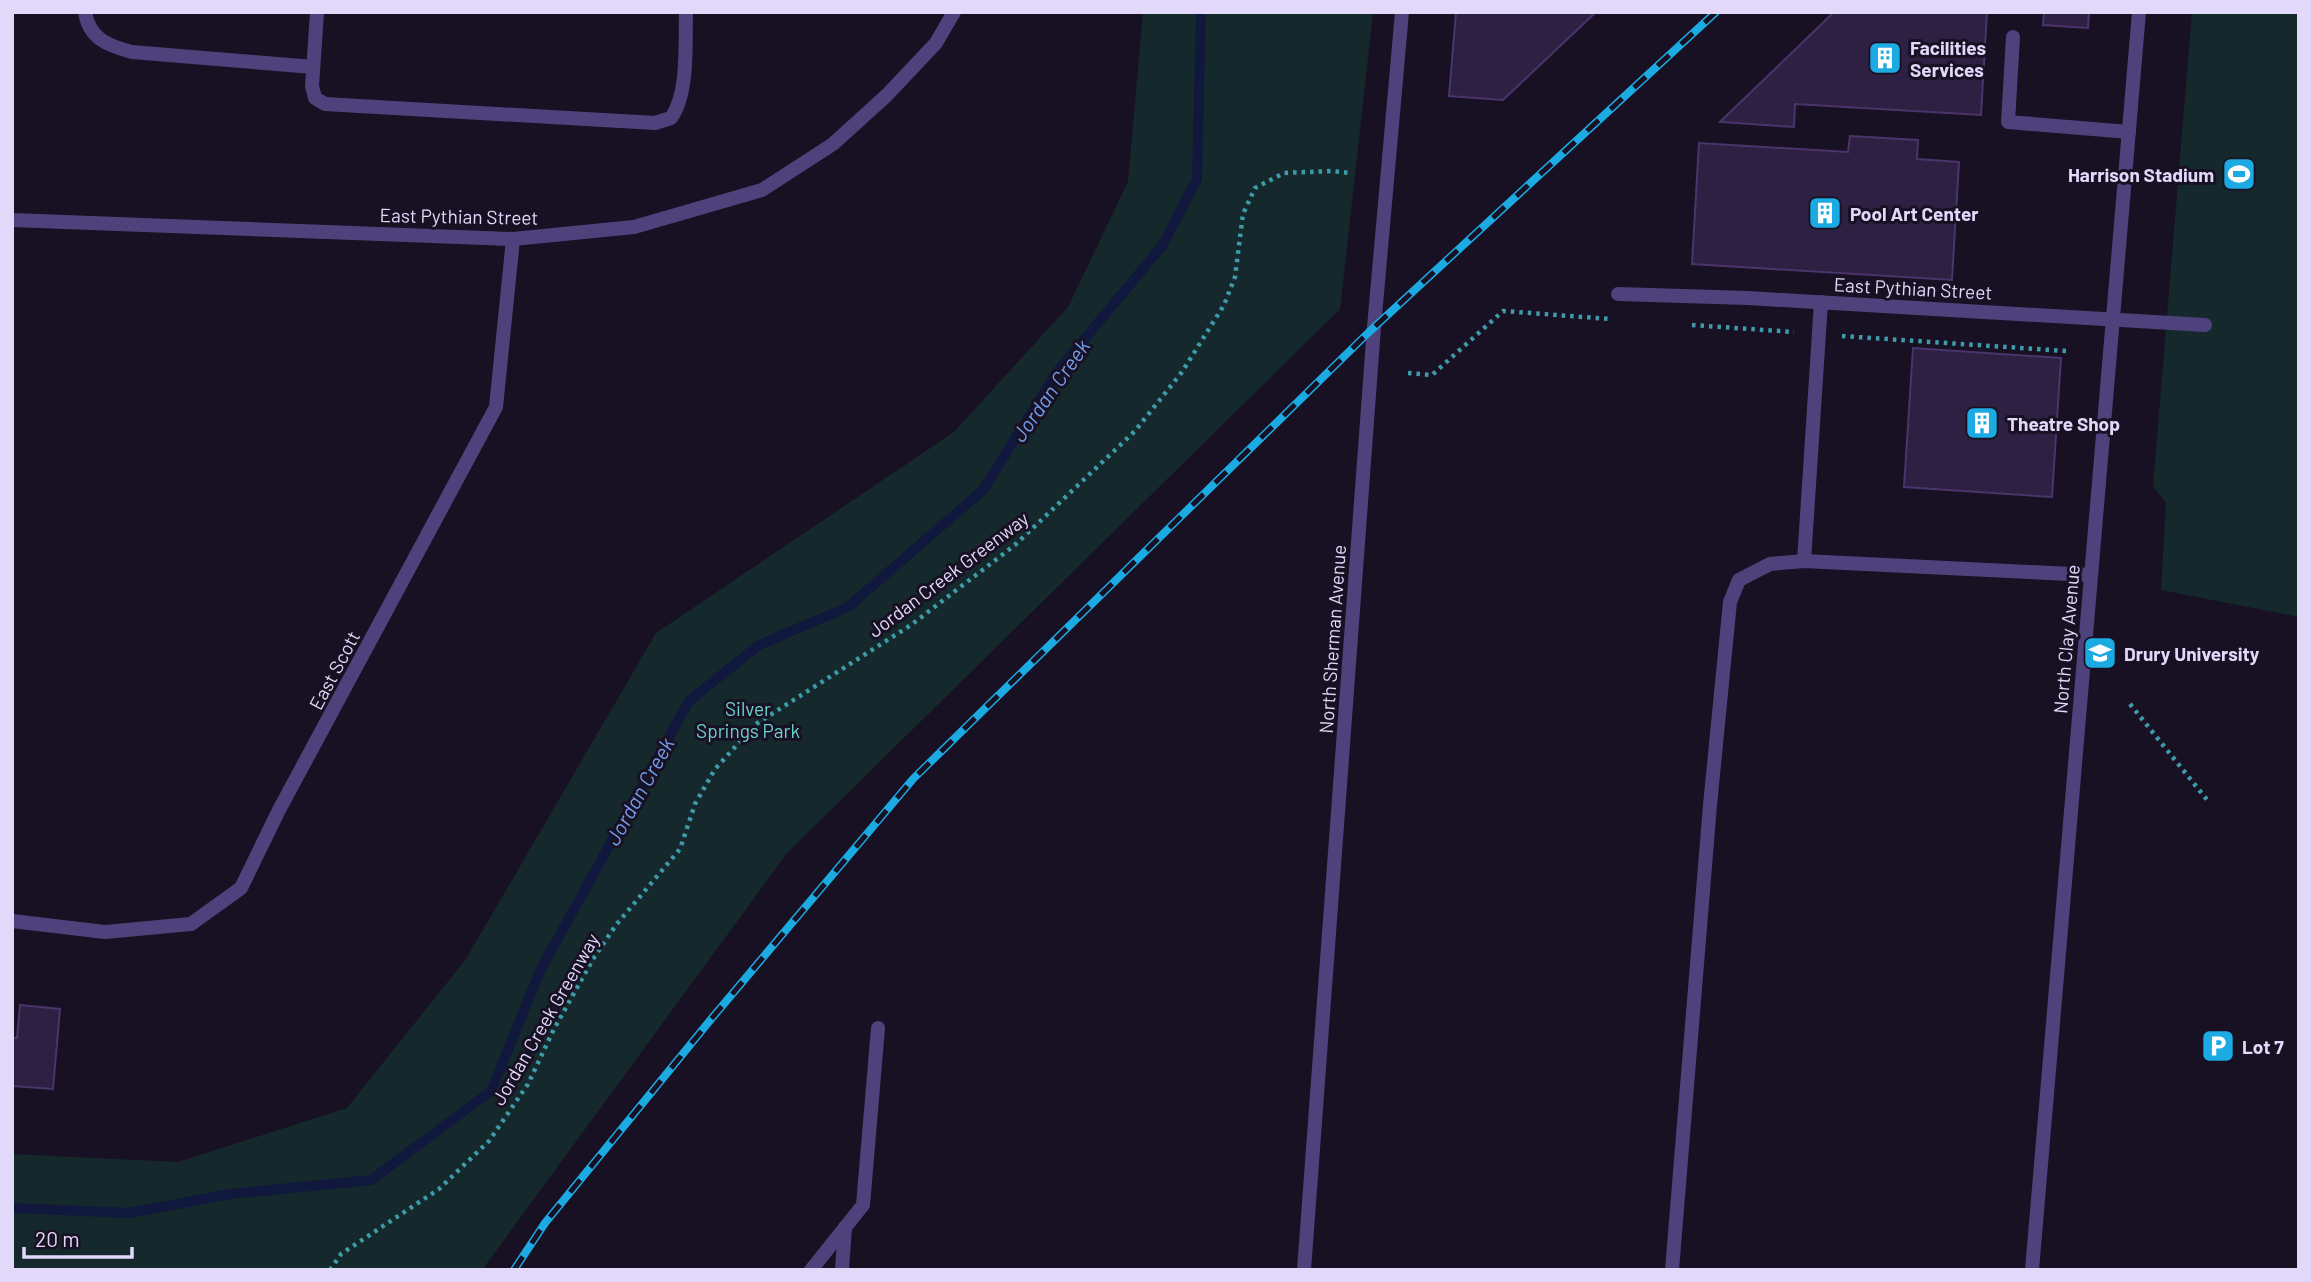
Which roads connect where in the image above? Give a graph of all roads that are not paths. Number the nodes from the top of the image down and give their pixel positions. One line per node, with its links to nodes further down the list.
1 (85, 12): 8 (street)
2 (317, 12): 8 (street)
3 (686, 12): 8 (street)
4 (1402, 12): 23 (street, North Sherman Avenue)
5 (2139, 12): 9 (street, North Clay Avenue)
6 (951, 13): 11 (street, East Pythian Street)
7 (2013, 37): 9 (street)
8 (313, 66)
9 (2129, 132): 14 (street, North Clay Avenue)
10 (12, 220): 11 (street, East Pythian Street)
11 (513, 239): 18 (street, East Scott)
12 (1618, 294): 13 (street, East Pythian Street)
13 (1821, 302): 14 (street, East Pythian Street); 16 (street)
14 (2113, 318): 15 (street, East Pythian Street); 17 (street, North Clay Avenue)
15 (2205, 324)
16 (1804, 561): 17 (street); 24 (street)
17 (2091, 575): 25 (street, North Clay Avenue)
18 (12, 921)
19 (878, 1028): 20 (street)
20 (845, 1227): 21 (street); 22 (street)
21 (811, 1270)
22 (842, 1270)
23 (1304, 1270)
24 (1672, 1270)
25 (2032, 1270)

